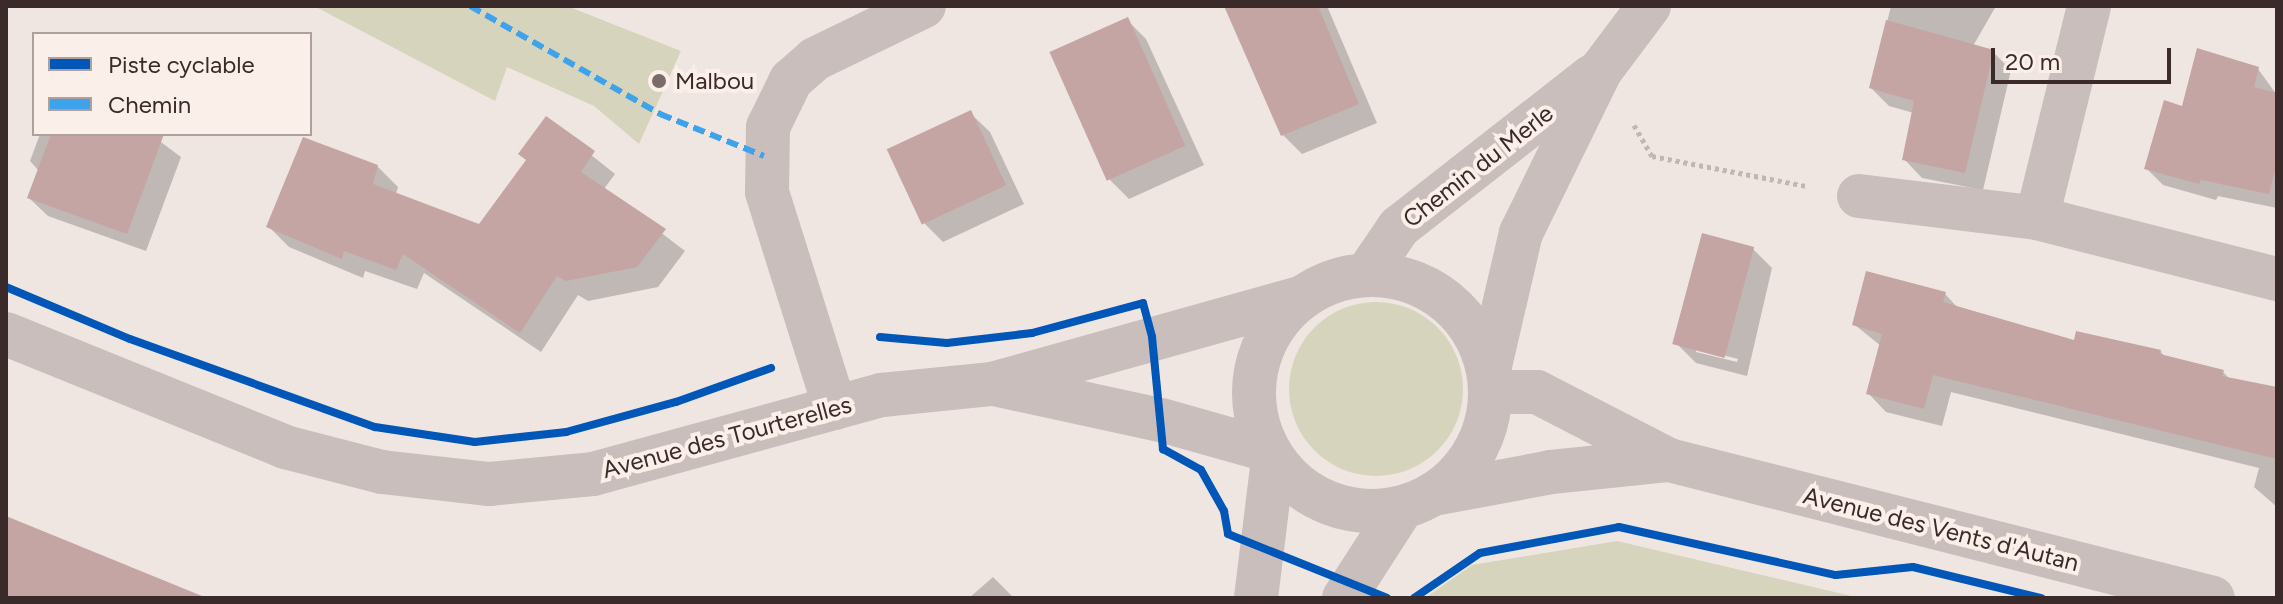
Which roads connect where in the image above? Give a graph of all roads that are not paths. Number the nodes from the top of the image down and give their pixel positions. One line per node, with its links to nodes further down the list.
1 (924, 6): 13 (street)
2 (1649, 6): 4 (street, Chemin du Merle)
3 (2089, 6): 6 (street)
4 (1601, 70): 7 (street, Chemin du Merle); 11 (street, Chemin du Merle)
5 (1859, 196): 6 (street)
6 (2037, 218): 8 (street)
7 (1367, 274): 9 (street); 11 (street)
8 (2277, 279)
9 (1300, 298): 12 (street, Avenue des Tourterelles); 14 (street)
10 (6, 334): 13 (street, Avenue des Tourterelles)
11 (1489, 381): 15 (street, Avenue des Vents d'Autan); 16 (street)
12 (992, 384): 13 (street, Avenue des Tourterelles); 14 (street, Avenue des Tourterelles)
13 (835, 408)
14 (1270, 455): 16 (street); 17 (street)
15 (1669, 460): 16 (street, Avenue des Vents d'Autan); 19 (street, Avenue des Vents d'Autan)
16 (1418, 501): 18 (street)
17 (1256, 598)
18 (1344, 598)
19 (2213, 598)

